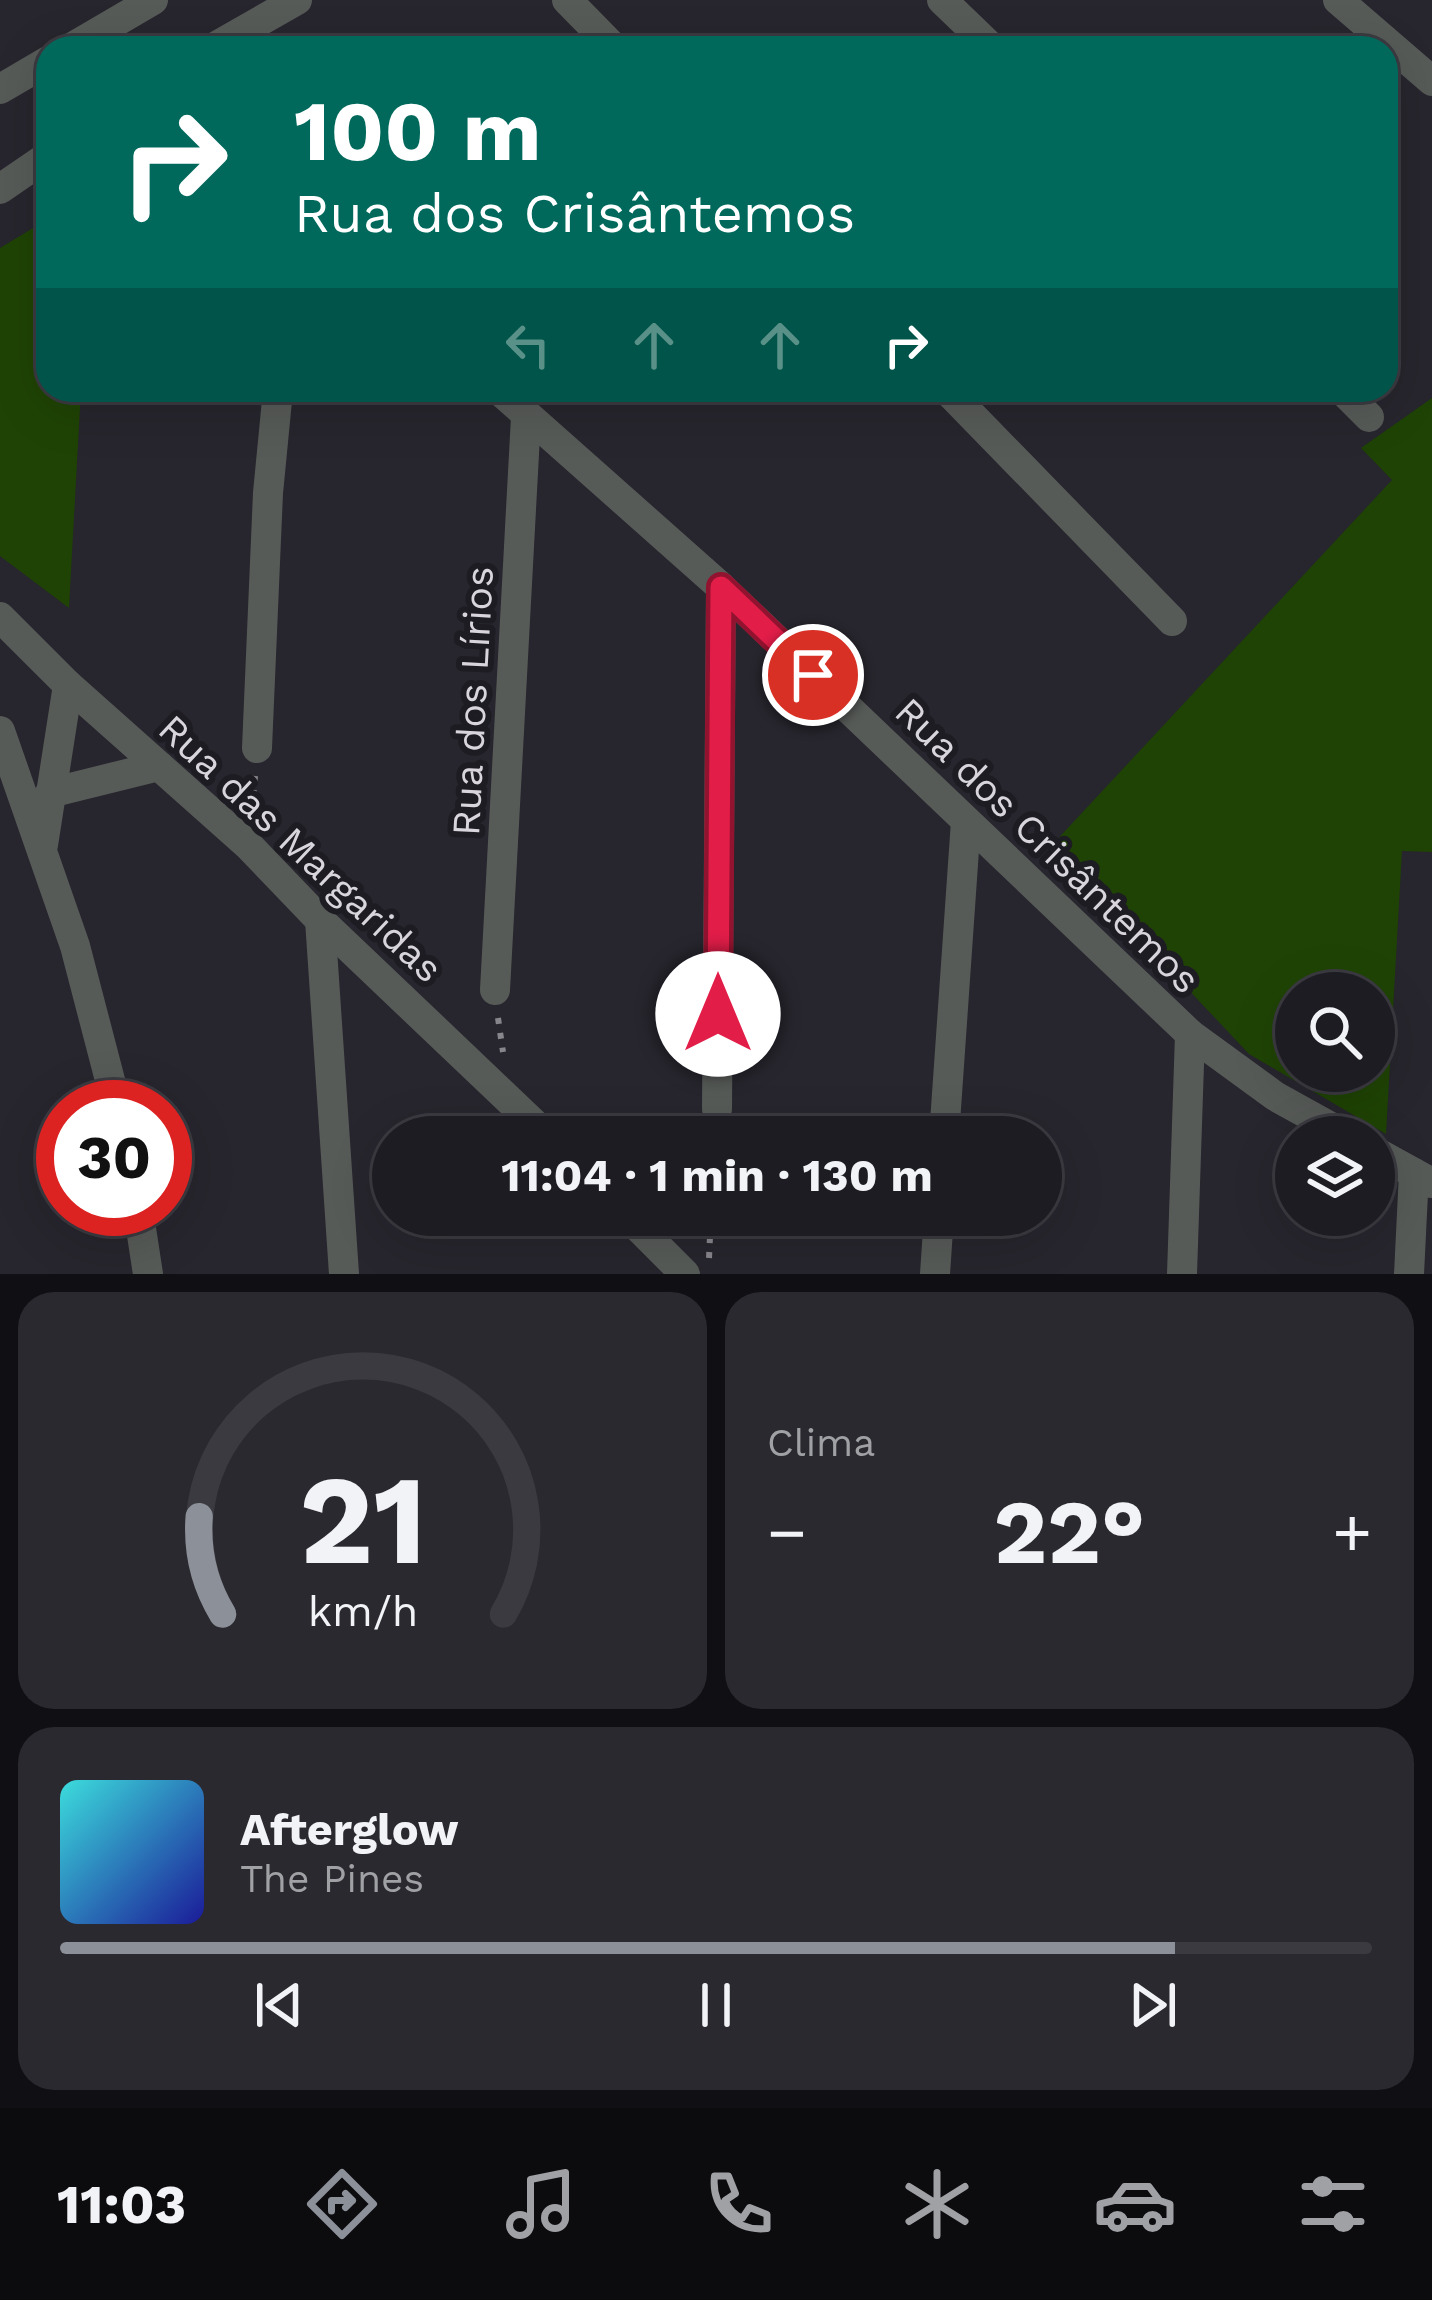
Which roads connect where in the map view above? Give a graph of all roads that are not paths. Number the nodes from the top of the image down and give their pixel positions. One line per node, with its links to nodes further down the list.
1 (153, 0): 6 (street)
2 (297, 0): 7 (street)
3 (567, 0): 8 (street)
4 (942, 0): 9 (street)
5 (1338, 0): 10 (street)
6 (92, 36)
7 (234, 36)
8 (602, 36)
9 (980, 36)
10 (1380, 36)
11 (1398, 52): 13 (street)
12 (36, 68): 14 (street)
13 (1432, 81)
14 (0, 89)
15 (36, 164): 16 (street)
16 (0, 189)
17 (277, 402): 28 (street)
18 (512, 402): 21 (street, Rua dos Crisântemos)
19 (959, 402): 25 (street)
20 (1354, 402): 22 (street)
21 (526, 416): 23 (street, Rua dos Crisântemos); 34 (street, Rua dos Lírios)
22 (1369, 417)
23 (721, 587): 31 (street, Rua dos Crisântemos); 37 (street)
24 (0, 617): 26 (street, Rua das Margaridas)
25 (1172, 621)
26 (68, 685): 29 (street, Rua das Margaridas); 30 (street)
27 (0, 731): 32 (street)
28 (257, 748)
29 (160, 766): 30 (street); 33 (street, Rua das Margaridas)
30 (50, 793): 32 (street)
31 (966, 821): 35 (street, Rua dos Crisântemos); 39 (street)
32 (42, 851): 36 (street)
33 (320, 920): 38 (street, Rua das Margaridas); 47 (street)
34 (495, 991)
35 (1190, 1034): 40 (street, Rua dos Crisântemos); 50 (street)
36 (110, 1080)
37 (717, 1109)
38 (526, 1116)
39 (945, 1116)
40 (1311, 1116)
41 (1395, 1163): 42 (street)
42 (1423, 1178): 51 (street)
43 (142, 1236): 46 (street)
44 (647, 1236): 48 (street)
45 (937, 1236): 49 (street)
46 (148, 1274)
47 (344, 1274)
48 (685, 1274)
49 (934, 1274)
50 (1182, 1274)
51 (1409, 1274)

